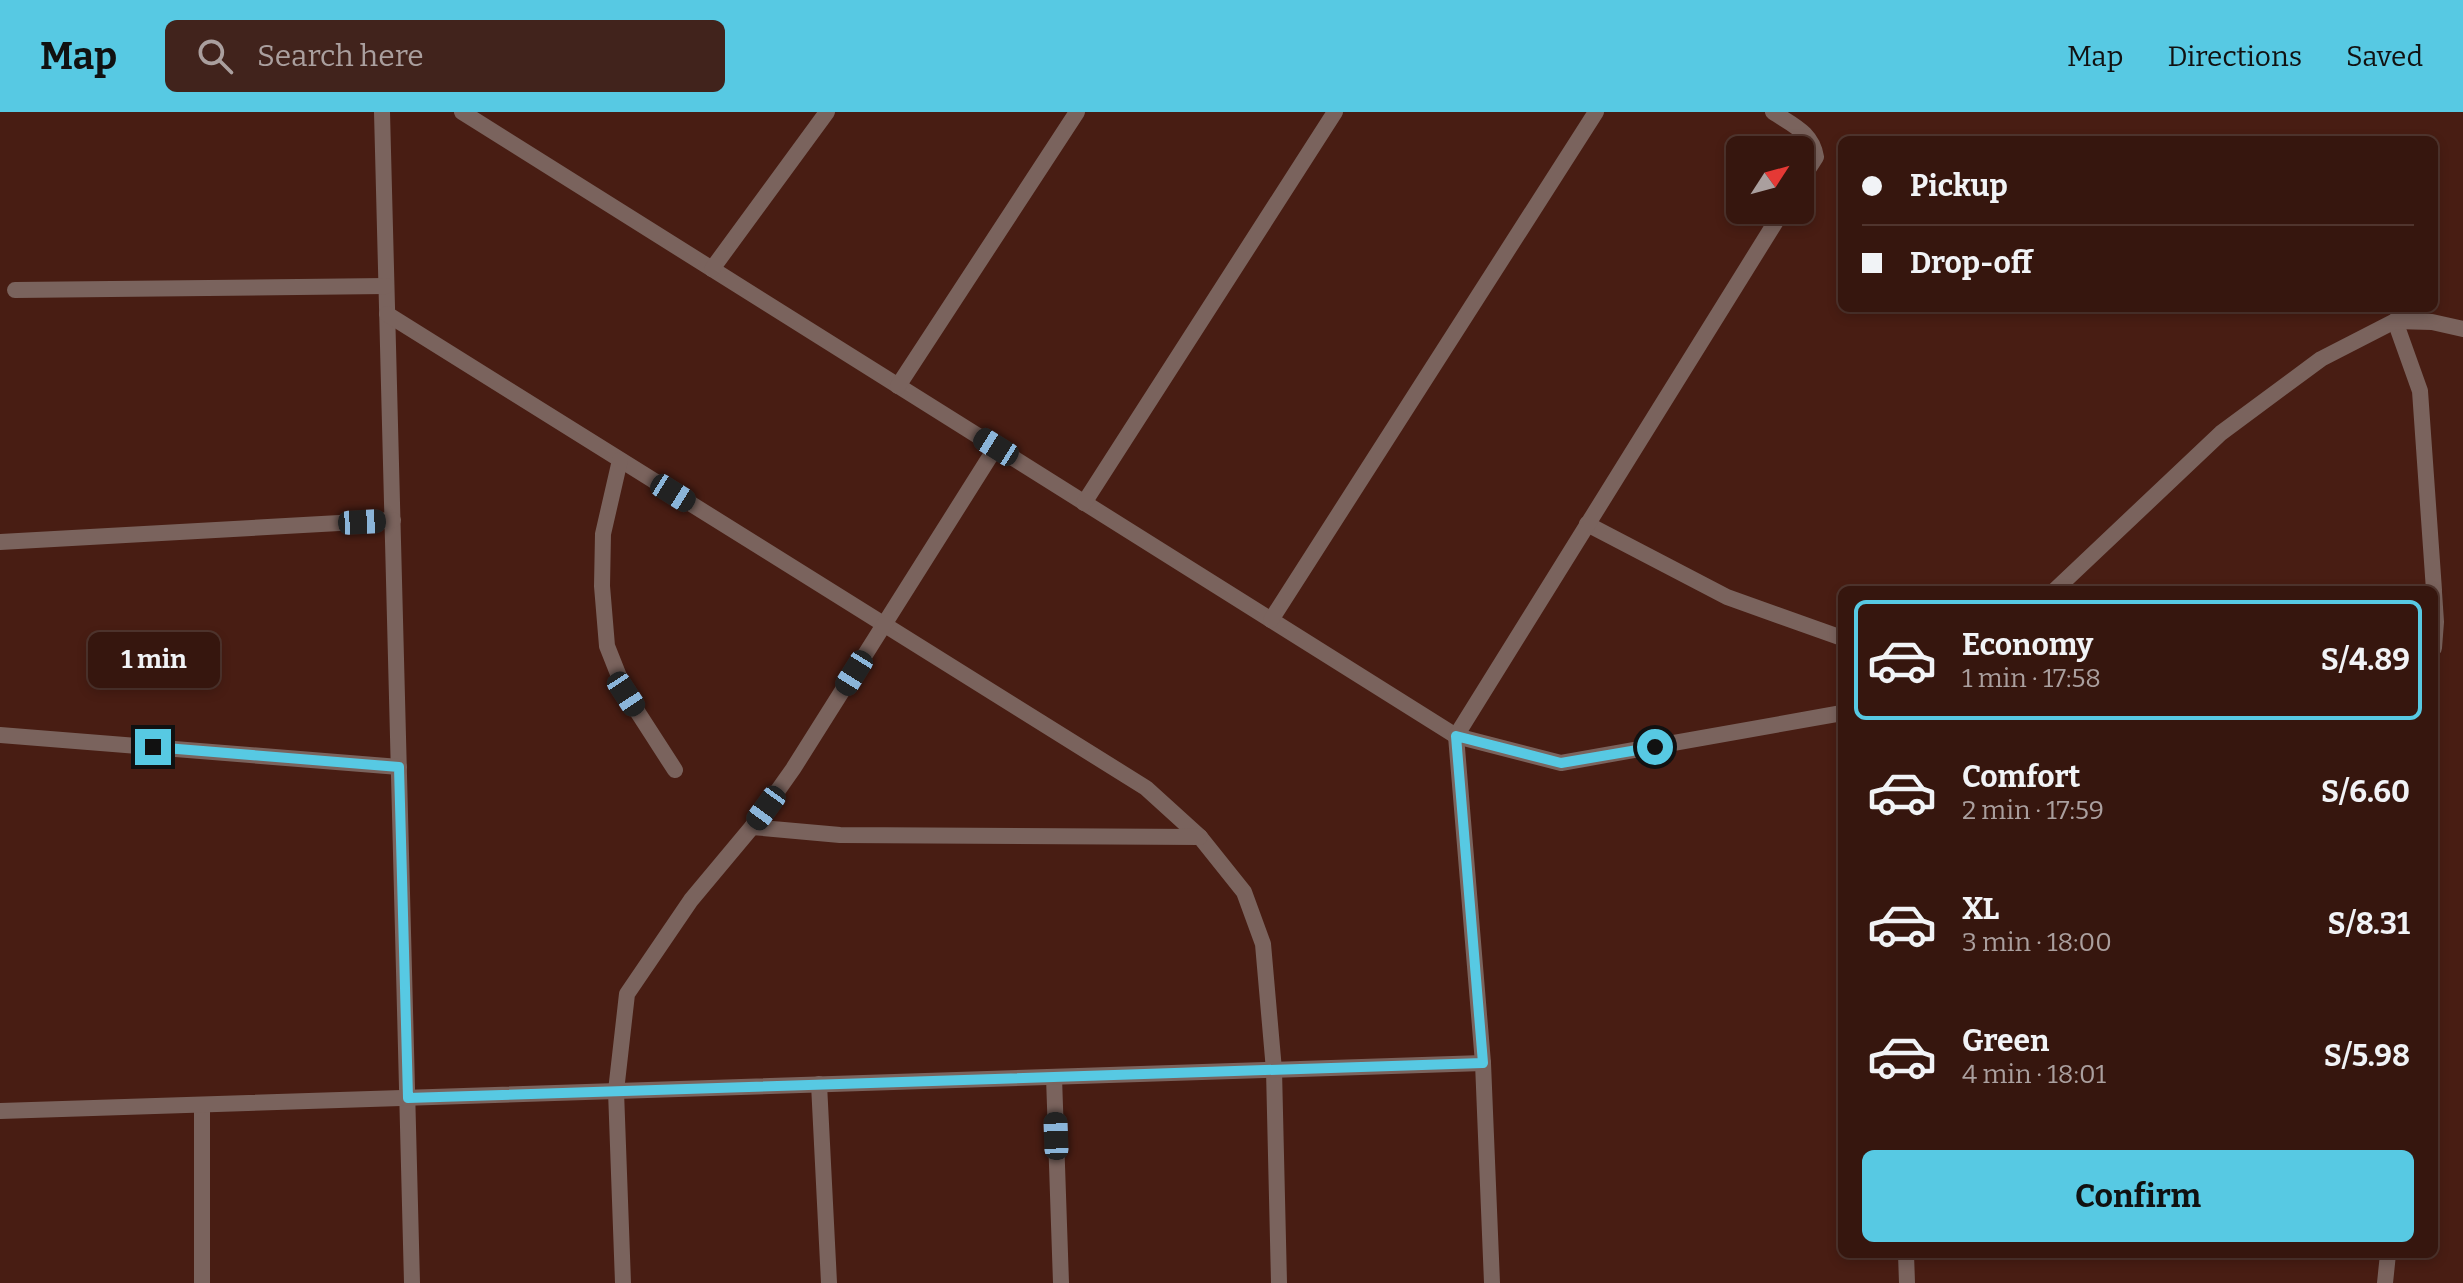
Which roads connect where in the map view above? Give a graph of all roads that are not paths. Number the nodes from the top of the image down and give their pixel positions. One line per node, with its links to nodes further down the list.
1 (382, 112): 11 (street)
2 (462, 112): 10 (street)
3 (827, 112): 10 (street)
4 (1077, 112): 16 (street)
5 (1335, 112): 19 (street)
6 (1596, 112): 25 (street)
7 (1773, 112): 8 (street)
8 (1807, 136)
9 (1774, 224): 21 (street)
10 (712, 269): 16 (street)
11 (386, 286): 12 (street); 13 (street)
12 (15, 290)
13 (387, 314): 18 (street); 20 (street)
14 (2395, 321): 15 (street); 23 (street); 24 (street)
15 (2463, 329)
16 (898, 386): 17 (street)
17 (996, 447): 19 (street); 26 (street)
18 (620, 460): 26 (street); 32 (street)
19 (1084, 503): 25 (street)
20 (393, 520): 22 (street); 31 (street)
21 (1587, 524): 27 (street); 30 (street)
22 (0, 542)
23 (2059, 586)
24 (2434, 586)
25 (1271, 620): 30 (street)
26 (884, 625): 33 (street); 34 (street)
27 (1838, 637)
28 (1838, 714): 30 (street)
29 (0, 735): 31 (street)
30 (1456, 736): 35 (street)
31 (399, 767): 40 (street)
32 (675, 770)
33 (752, 827): 34 (street); 39 (street)
34 (1200, 837): 36 (street)
35 (1483, 1063): 36 (street); 51 (street)
36 (1274, 1070): 37 (street); 50 (street)
37 (1054, 1077): 38 (street); 49 (street)
38 (819, 1084): 39 (street); 48 (street)
39 (616, 1091): 40 (street); 47 (street)
40 (408, 1098): 41 (street); 46 (street)
41 (202, 1105): 42 (street); 45 (street)
42 (0, 1111)
43 (1906, 1258): 52 (street)
44 (2388, 1258): 53 (street)
45 (202, 1283)
46 (412, 1283)
47 (623, 1283)
48 (829, 1283)
49 (1061, 1283)
50 (1279, 1283)
51 (1492, 1283)
52 (1907, 1283)
53 (2385, 1283)

